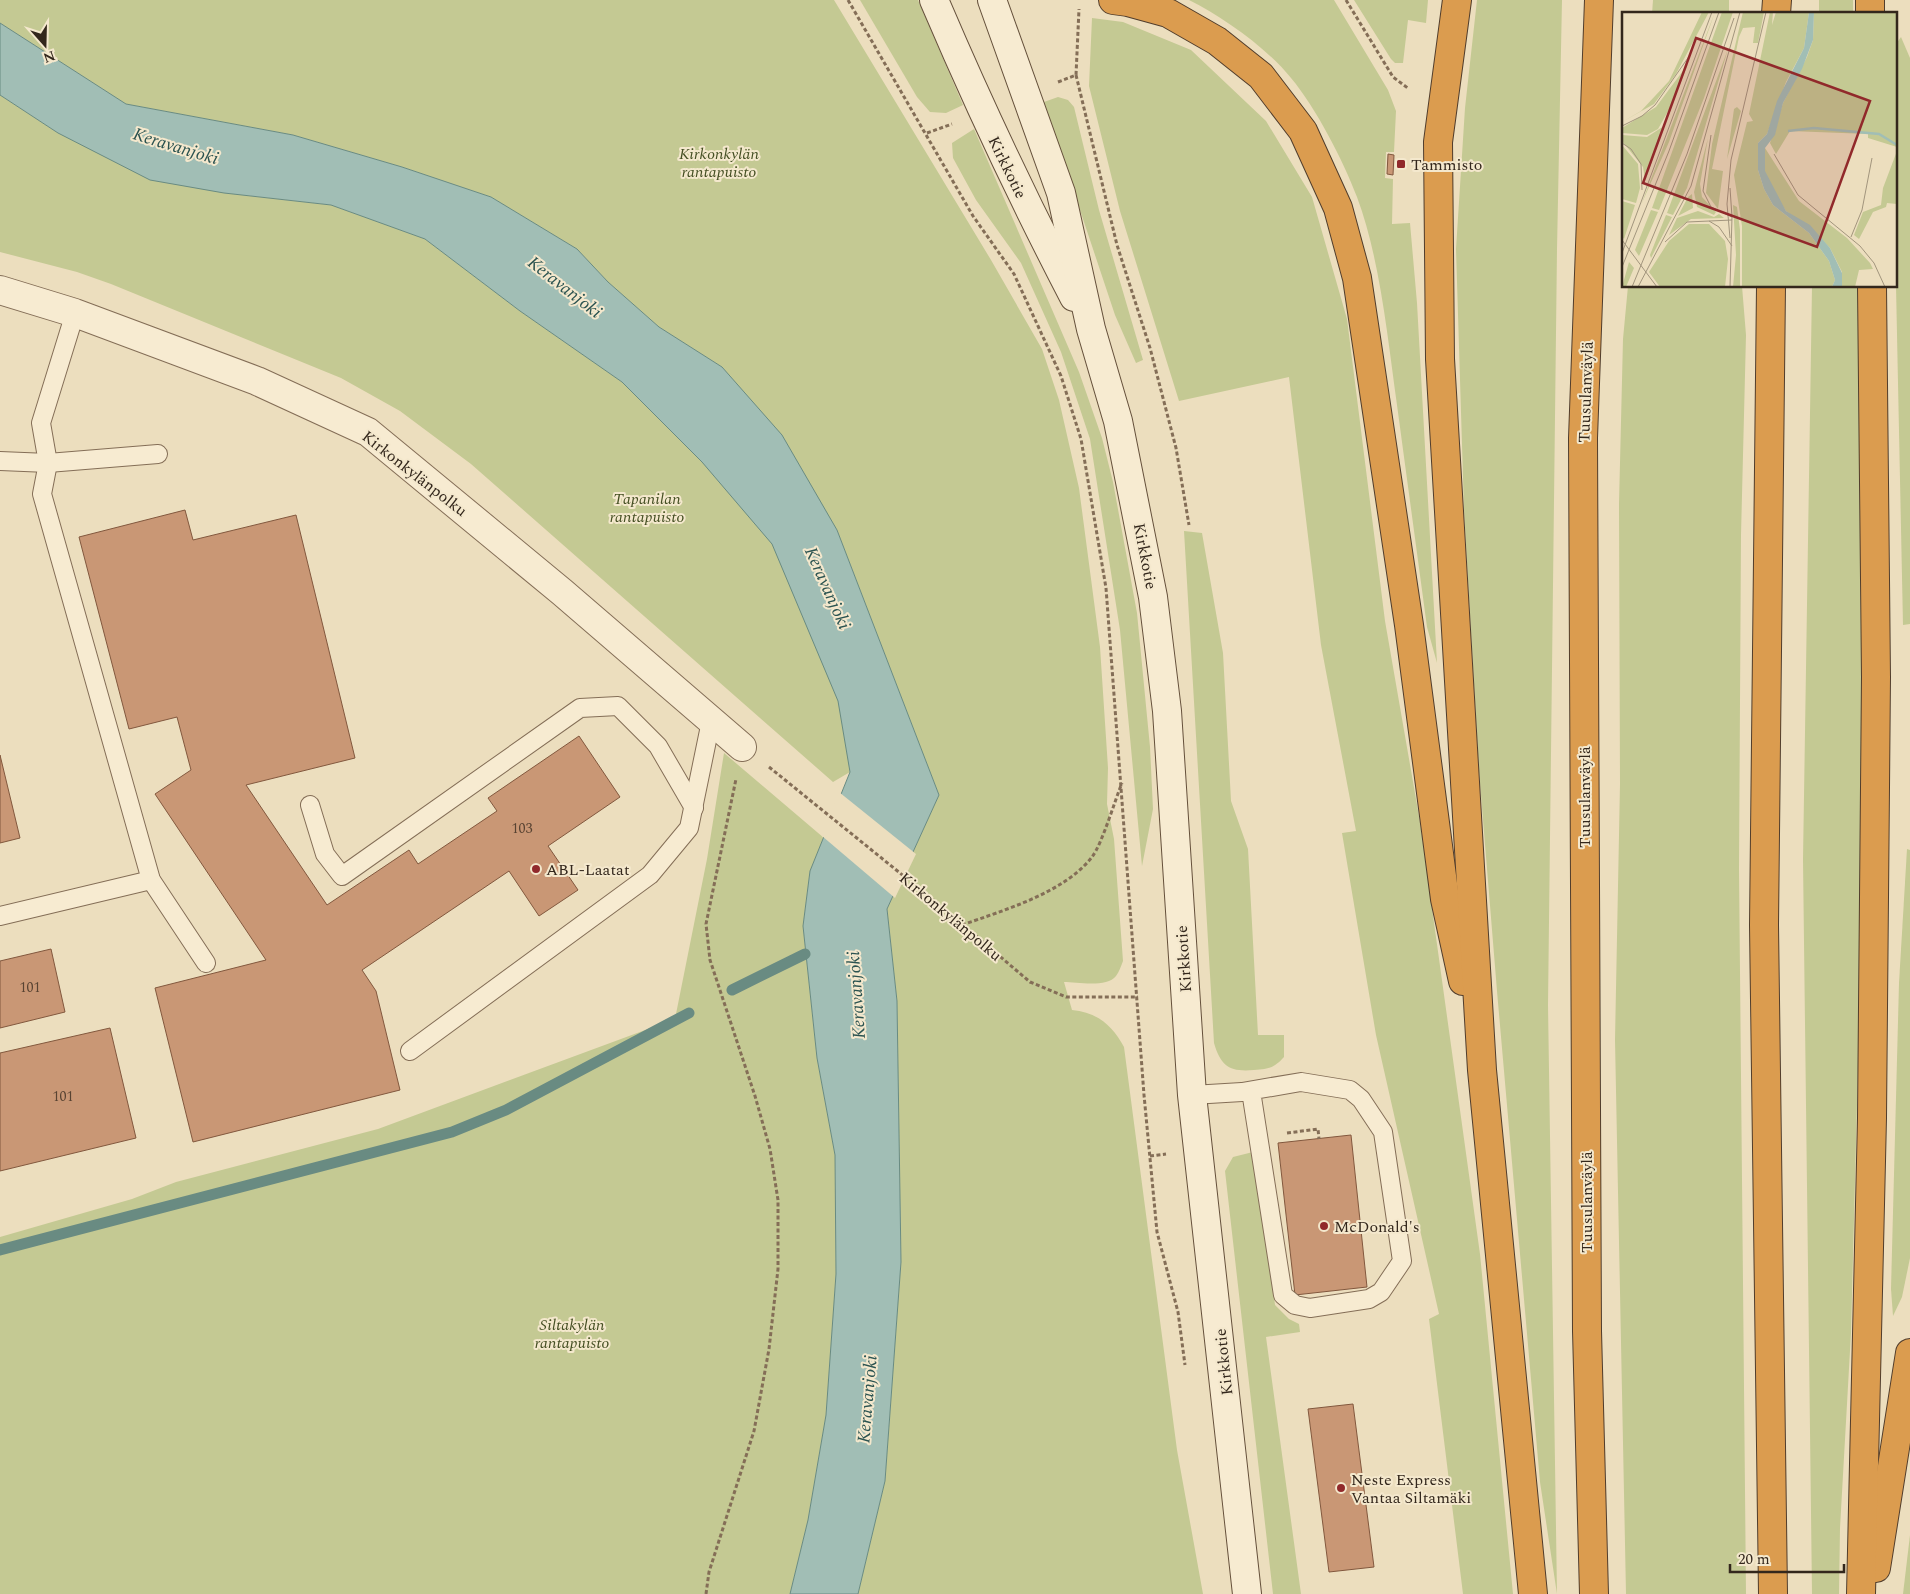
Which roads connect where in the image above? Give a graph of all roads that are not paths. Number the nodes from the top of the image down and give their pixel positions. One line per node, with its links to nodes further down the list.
1 (934, 0): 10 (street, Kirkkotie)
2 (992, 0): 10 (street, Kirkkotie)
3 (1113, 0): 22 (highway)
4 (1457, 0): 22 (highway)
5 (1599, 0): 28 (highway, Tuusulanväylä)
6 (1771, 288): 29 (highway)
7 (1872, 288): 30 (highway)
8 (0, 290): 9 (street, Kirkonkylänpolku)
9 (75, 313): 13 (lane); 14 (street, Kirkonkylänpolku)
10 (1091, 329): 24 (street, Kirkkotie)
11 (158, 454): 13 (lane)
12 (0, 461): 13 (lane)
13 (48, 463): 18 (lane)
14 (711, 721): 15 (street, Kirkonkylänpolku); 17 (lane)
15 (742, 747)
16 (310, 805): 17 (lane)
17 (694, 808): 21 (lane)
18 (151, 880): 19 (lane); 20 (lane)
19 (0, 916)
20 (206, 963)
21 (410, 1051)
22 (1482, 1070): 27 (highway)
23 (1251, 1091): 23 (lane); 24 (lane)
24 (1192, 1095): 26 (street, Kirkkotie)
25 (1910, 1353): 31 (highway)
26 (1247, 1594)
27 (1533, 1594)
28 (1594, 1594)
29 (1773, 1594)
30 (1861, 1594)
31 (1871, 1594)

